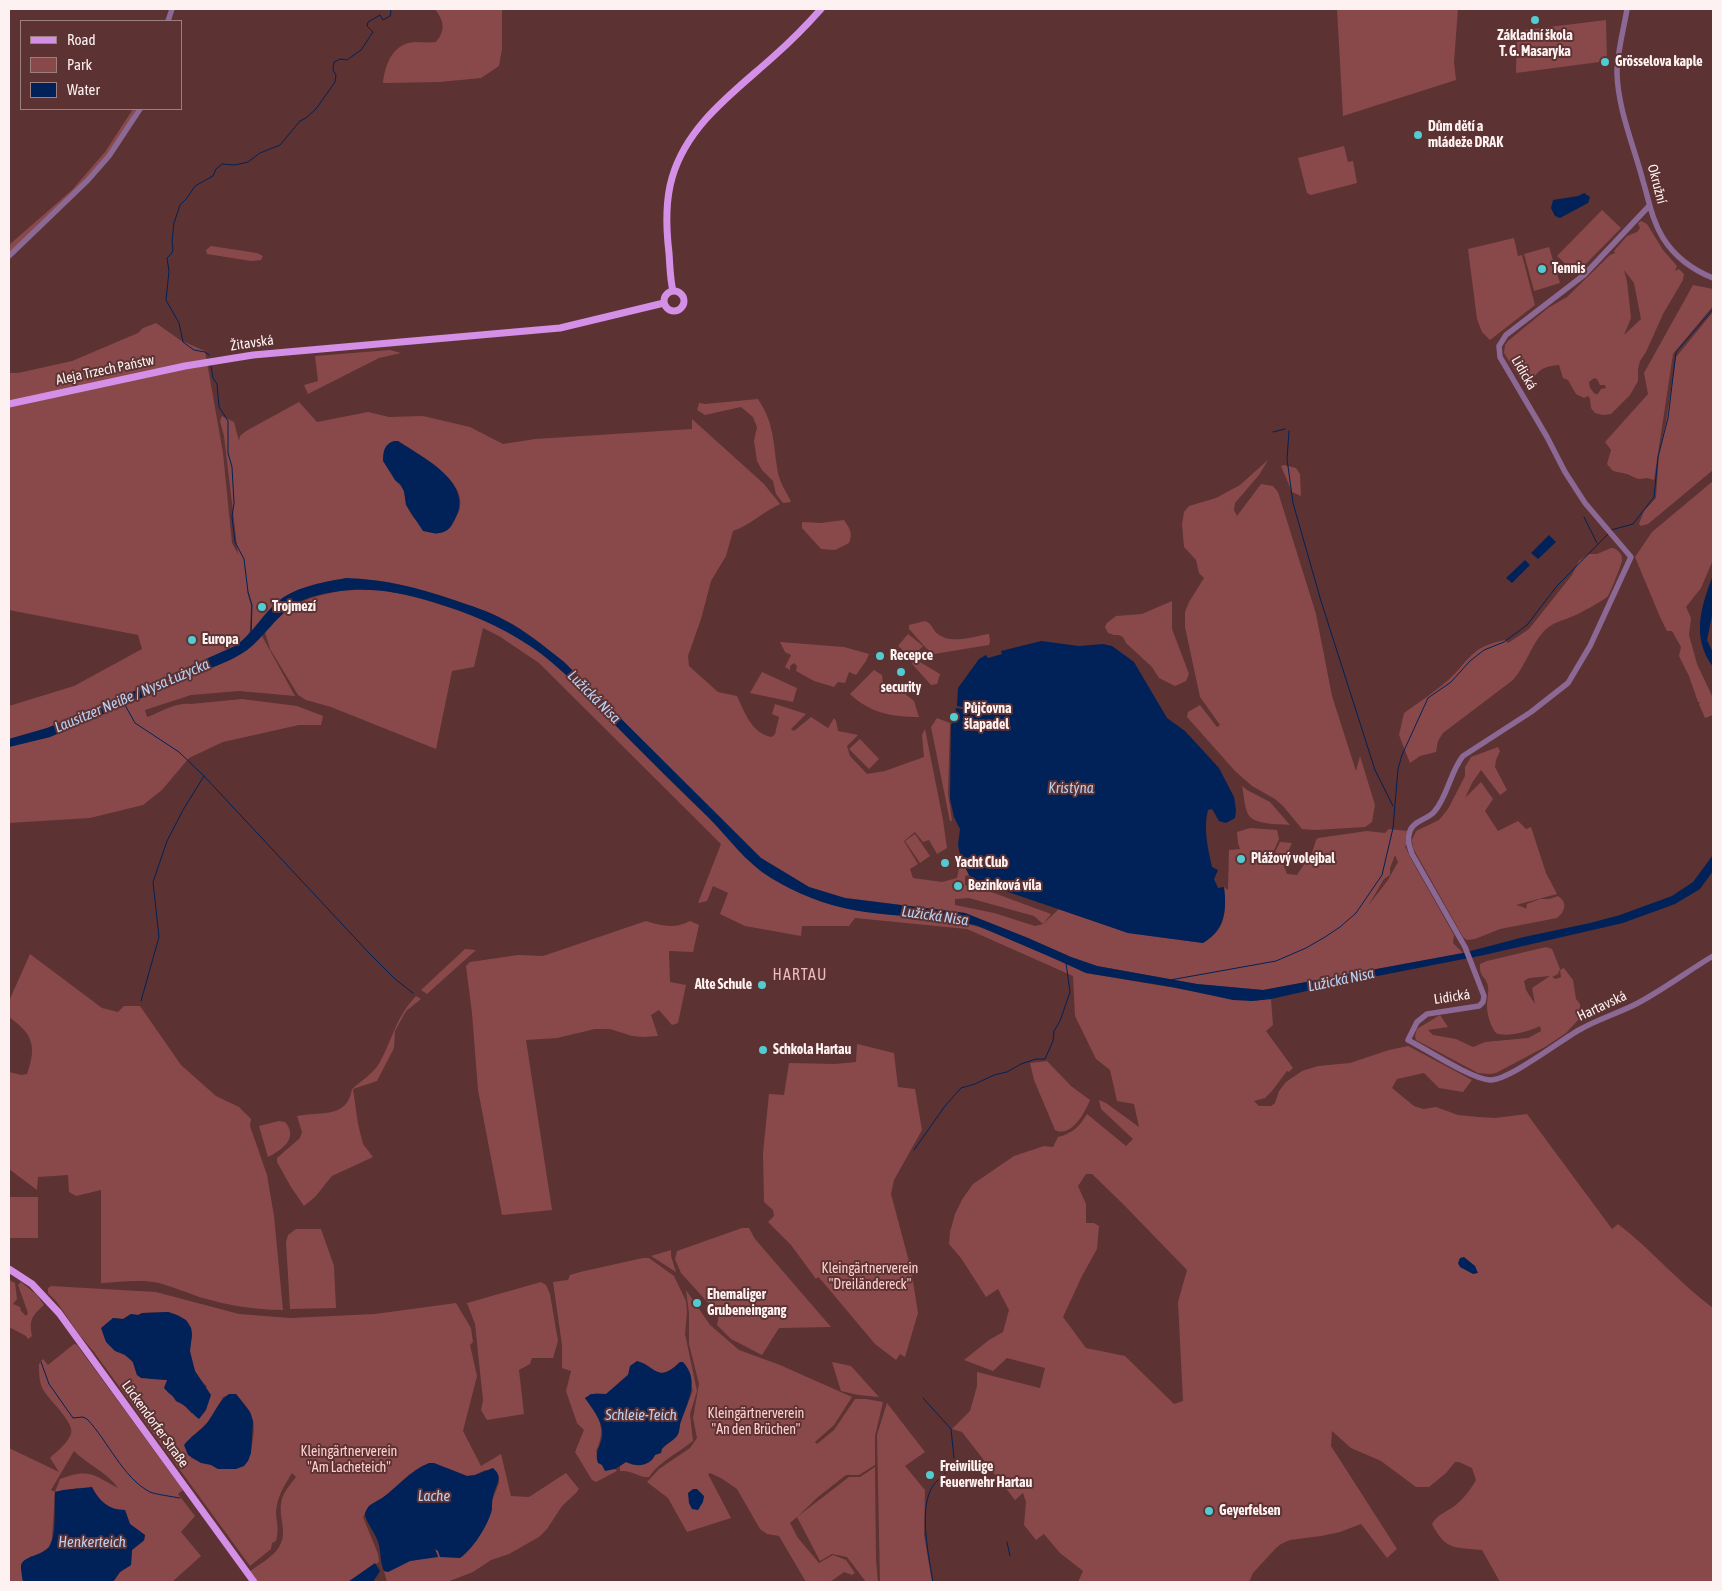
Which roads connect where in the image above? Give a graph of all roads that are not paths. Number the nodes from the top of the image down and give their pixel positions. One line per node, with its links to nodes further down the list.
1 (821, 9): 7 (main road)
2 (1627, 9): 4 (street, Okružní)
3 (139, 110): 5 (street)
4 (1649, 206): 6 (street, Okružní); 12 (street, Lidická)
5 (9, 256)
6 (1713, 278)
7 (673, 291): 8 (main road); 8 (main road)
8 (664, 303): 9 (main road, Žitavská)
9 (208, 362): 10 (main road, Aleja Trzech Państw)
10 (9, 404)
11 (1713, 956): 12 (street, Hartavská)
12 (1408, 1040)
13 (9, 1269): 14 (main road, Lückendorfer Straße)
14 (254, 1582)

